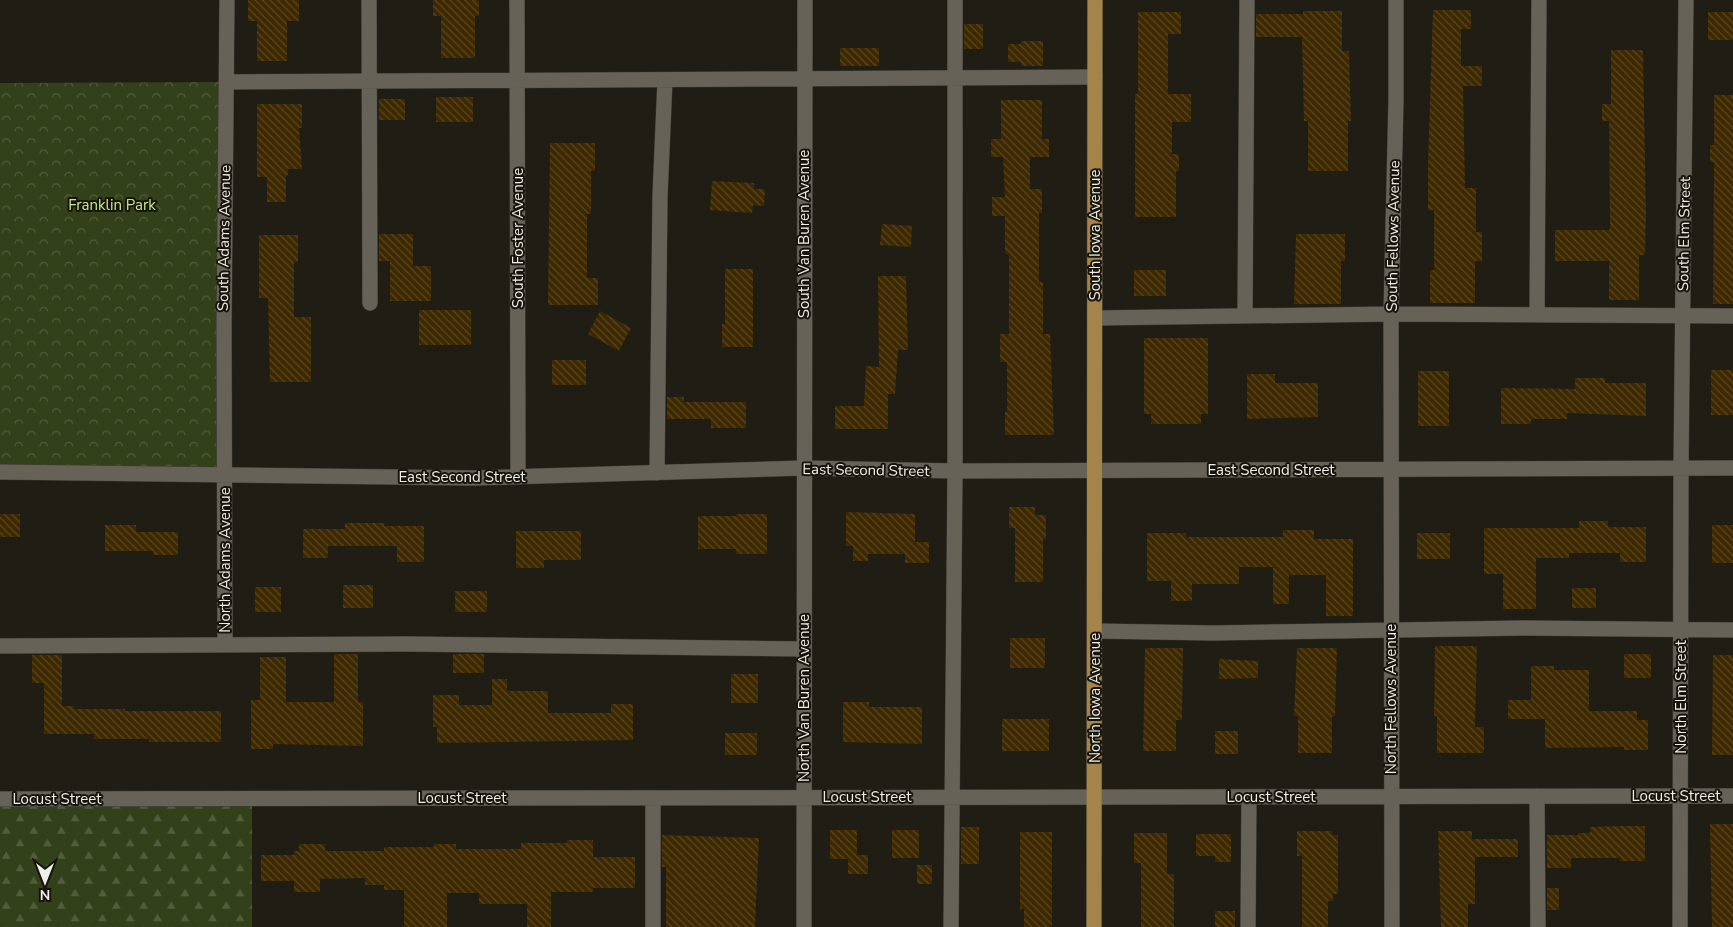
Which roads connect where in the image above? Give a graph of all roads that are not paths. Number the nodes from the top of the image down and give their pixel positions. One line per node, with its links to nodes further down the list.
1 (227, 0): 17 (street, South Adams Avenue)
2 (369, 0): 16 (street)
3 (517, 0): 14 (street, South Foster Avenue)
4 (805, 0): 13 (street, South Van Buren Avenue)
5 (955, 0): 12 (street)
6 (1095, 0): 11 (main road, South Iowa Avenue)
7 (1247, 0): 20 (street)
8 (1396, 0): 19 (street, South Fellows Avenue)
9 (1539, 0): 21 (street)
10 (1686, 0): 23 (street, South Elm Street)
11 (1095, 77): 12 (street); 24 (main road, South Iowa Avenue)
12 (955, 78): 13 (street); 31 (street)
13 (804, 79): 15 (street); 25 (street, South Van Buren Avenue)
14 (518, 80): 15 (street); 16 (street); 34 (street, South Foster Avenue)
15 (665, 80): 32 (street)
16 (369, 81): 17 (street); 18 (street)
17 (226, 82): 33 (street, South Adams Avenue)
18 (370, 303)
19 (1391, 314): 20 (street); 21 (street); 29 (street, South Fellows Avenue)
20 (1245, 315): 24 (street)
21 (1537, 315): 23 (street)
22 (1733, 316): 23 (street)
23 (1682, 317): 26 (street, South Elm Street)
24 (1095, 318): 28 (main road, South Iowa Avenue)
25 (804, 468): 31 (street, East Second Street); 32 (street, East Second Street); 41 (street, North Van Buren Avenue)
26 (1681, 468): 27 (street, East Second Street); 29 (street, East Second Street); 36 (street, North Elm Street)
27 (1733, 468)
28 (1095, 469): 29 (street, East Second Street); 31 (street, East Second Street); 38 (main road, North Iowa Avenue)
29 (1391, 471): 35 (street, North Fellows Avenue)
30 (0, 472): 33 (street, East Second Street)
31 (955, 472): 45 (street)
32 (657, 473): 34 (street, East Second Street)
33 (224, 475): 34 (street, East Second Street); 39 (street, North Adams Avenue)
34 (518, 477)
35 (1391, 630): 36 (street); 38 (street); 48 (street, North Fellows Avenue)
36 (1681, 630): 37 (street); 43 (street, North Elm Street)
37 (1733, 630)
38 (1095, 632): 46 (main road, North Iowa Avenue)
39 (225, 645): 40 (street); 41 (street)
40 (0, 646)
41 (804, 649): 50 (street, North Van Buren Avenue)
42 (1537, 796): 43 (street, Locust Street); 48 (street, Locust Street); 58 (street)
43 (1681, 796): 44 (street, Locust Street); 59 (street, North Elm Street)
44 (1733, 796)
45 (952, 797): 46 (street, Locust Street); 50 (street, Locust Street); 54 (street)
46 (1094, 797): 47 (street, Locust Street); 55 (main road, North Iowa Avenue)
47 (1249, 797): 48 (street, Locust Street); 56 (street)
48 (1391, 797): 57 (street, North Fellows Avenue)
49 (653, 798): 50 (street, Locust Street); 51 (street, Locust Street); 52 (street)
50 (804, 798): 53 (street, North Van Buren Avenue)
51 (0, 799)
52 (653, 927)
53 (804, 927)
54 (951, 927)
55 (1094, 927)
56 (1248, 927)
57 (1392, 927)
58 (1538, 927)
59 (1680, 927)

